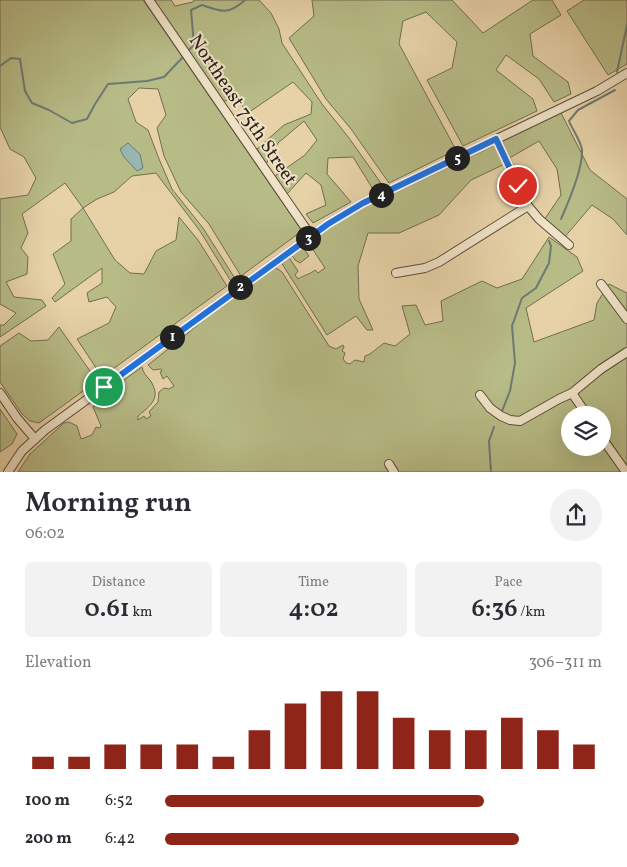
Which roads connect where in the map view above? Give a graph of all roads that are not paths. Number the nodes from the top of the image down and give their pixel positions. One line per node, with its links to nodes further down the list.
1 (149, 0): 5 (street, Northeast 75th Street)
2 (625, 77): 3 (street)
3 (496, 139): 4 (street); 5 (street)
4 (528, 206): 6 (street); 7 (street)
5 (311, 236): 15 (street)
6 (570, 245)
7 (396, 273)
8 (600, 284): 9 (street)
9 (627, 319)
10 (627, 352): 12 (street)
11 (0, 393): 15 (street)
12 (572, 394): 13 (street); 14 (street)
13 (480, 395)
14 (581, 406)
15 (35, 439): 18 (street)
16 (611, 451): 20 (street)
17 (389, 464): 19 (street)
18 (8, 472)
19 (394, 472)
20 (626, 472)

